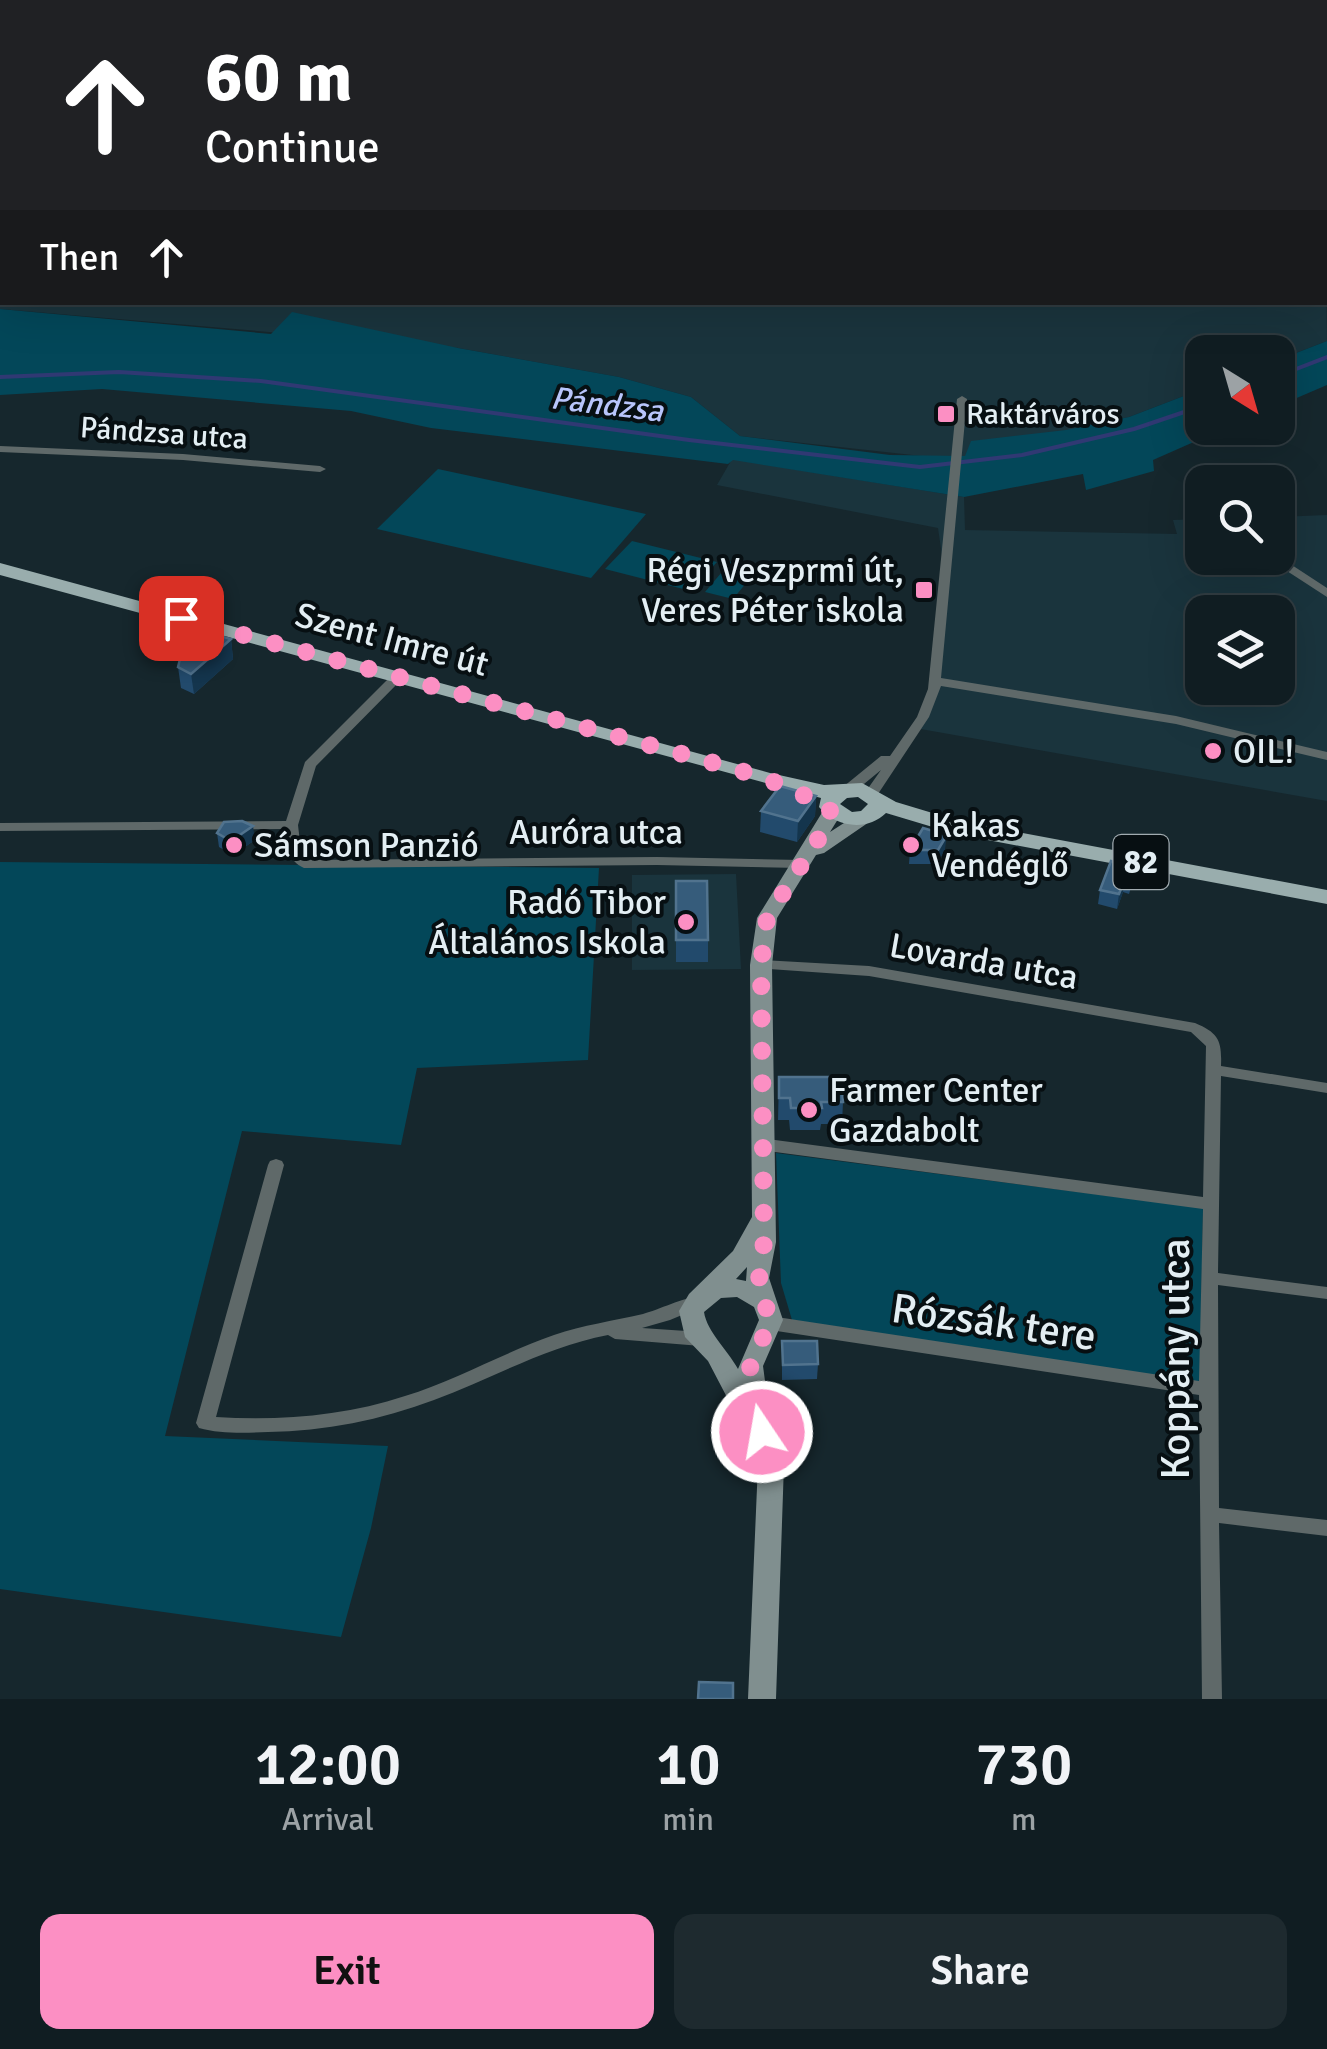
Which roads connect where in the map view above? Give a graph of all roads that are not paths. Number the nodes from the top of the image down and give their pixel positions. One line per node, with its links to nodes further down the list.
1 (962, 399): 8 (street)
2 (2, 451): 3 (street, Pándzsa utca)
3 (320, 469)
4 (0, 569): 7 (main road, Szent Imre út / 82)
5 (1295, 572): 6 (street)
6 (1327, 593)
7 (398, 676): 11 (main road, Szent Imre út / 82); 12 (street)
8 (936, 681): 9 (street); 10 (street)
9 (905, 742): 11 (street); 11 (street)
10 (1327, 756)
11 (855, 804): 14 (street); 14 (street); 15 (main road, Szent Imre út / 82)
12 (291, 825): 13 (street); 14 (street, Auróra utca)
13 (0, 827)
14 (801, 864): 16 (street)
15 (1327, 897)
16 (761, 965): 17 (street, Lovarda utca); 20 (street)
17 (1195, 1028): 18 (street, Koppány utca)
18 (1214, 1070): 19 (street); 22 (street, Koppány utca)
19 (1327, 1088)
20 (760, 1144): 22 (street); 23 (street)
21 (276, 1165): 28 (street)
22 (1211, 1204): 24 (street, Koppány utca)
23 (762, 1213): 26 (street); 27 (street)
24 (1211, 1278): 25 (street); 30 (street, Koppány utca)
25 (1327, 1293)
26 (703, 1296): 27 (street); 28 (street); 29 (street)
27 (767, 1321): 29 (street); 30 (street, Rózsák tere); 31 (street)
28 (579, 1334): 29 (street)
29 (704, 1341): 31 (street)
30 (1208, 1388): 32 (street, Koppány utca)
31 (767, 1454): 34 (street)
32 (1212, 1515): 33 (street); 35 (street, Koppány utca)
33 (1327, 1528)
34 (762, 1699)
35 (1212, 1699)

